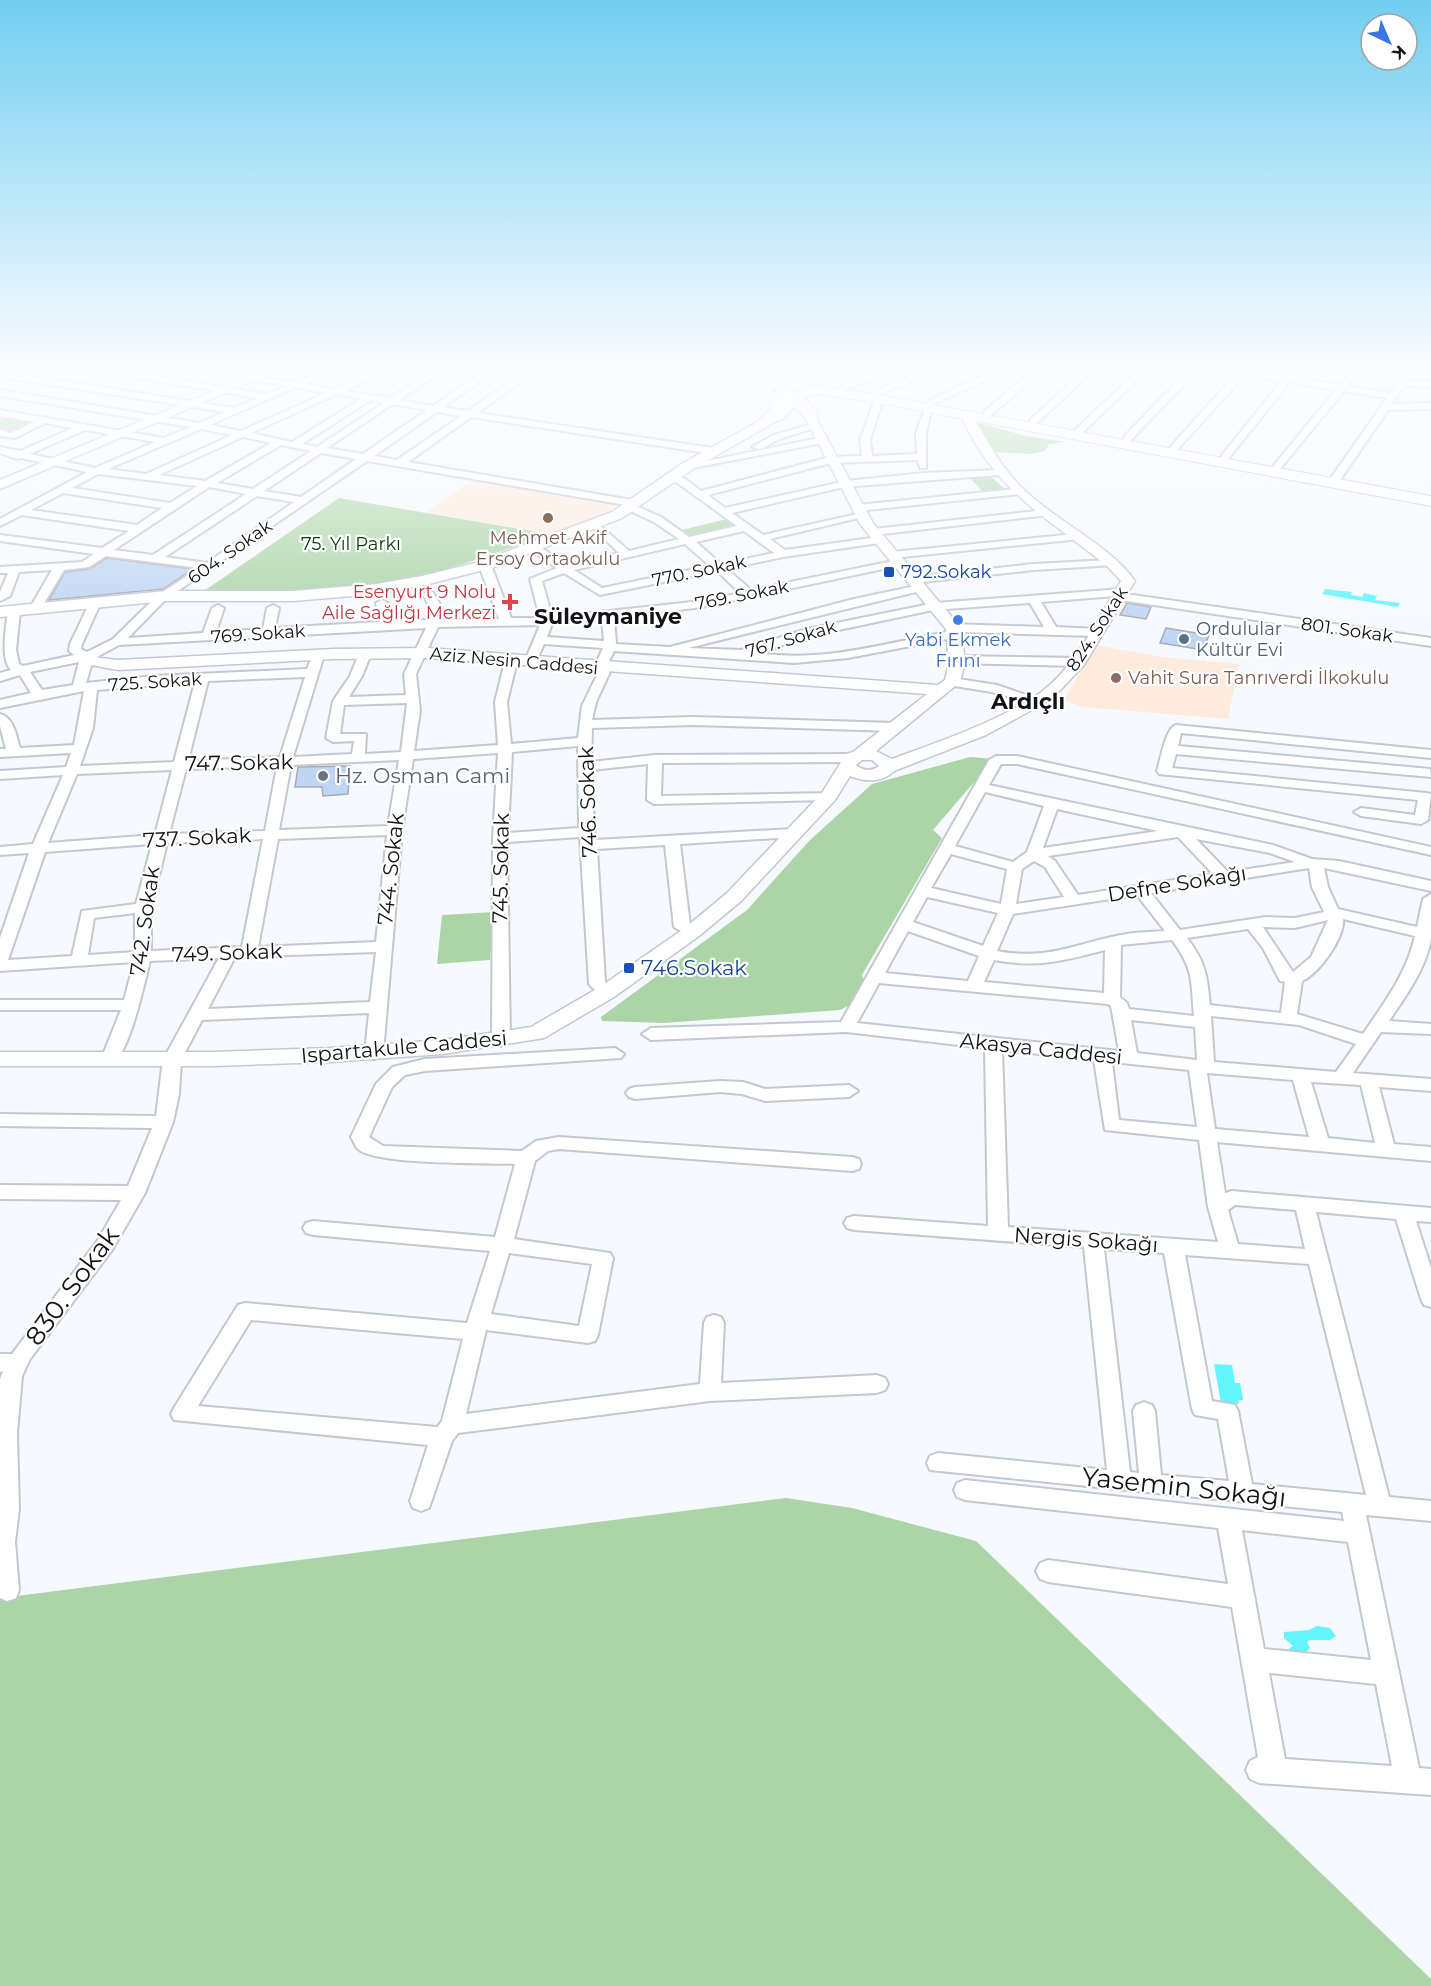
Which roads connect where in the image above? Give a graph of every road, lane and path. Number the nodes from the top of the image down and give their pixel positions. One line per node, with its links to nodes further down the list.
1 (17, 456): 24 (street)
2 (22, 456): 25 (street)
3 (70, 456): 25 (street)
4 (131, 456): 29 (street)
5 (194, 456): 31 (street)
6 (256, 456): 35 (street)
7 (311, 456): 40 (street)
8 (351, 456): 21 (street)
9 (367, 456): 21 (street, 604. Sokak)
10 (409, 456): 26 (street)
11 (705, 456): 27 (main road)
12 (737, 456): 27 (street)
13 (829, 456): 23 (street)
14 (986, 456): 30 (street, 824. Sokak)
15 (1189, 456): 44 (main road)
16 (1217, 456): 20 (main road)
17 (1286, 456): 28 (street)
18 (1351, 456): 34 (street)
19 (922, 457): 22 (street); 32 (street)
20 (1224, 457): 28 (main road)
21 (364, 458): 26 (street); 43 (street, 604. Sokak)
22 (867, 458): 23 (street)
23 (831, 460): 37 (street); 41 (street)
24 (0, 461)
25 (52, 463): 29 (street); 36 (street)
26 (398, 464): 45 (street)
27 (688, 466): 33 (main road)
28 (1277, 467): 34 (main road)
29 (96, 471): 31 (street); 38 (street)
30 (997, 472): 32 (street); 39 (street, 824. Sokak)
31 (149, 476): 35 (street)
32 (924, 476): 37 (street)
33 (670, 477): 41 (street); 45 (main road)
34 (1336, 478): 42 (main road)
35 (207, 484): 40 (street); 46 (street)
36 (0, 485)
37 (846, 485): 47 (street); 49 (street)
38 (59, 489): 46 (street); 48 (street)
39 (1016, 492): 49 (street); 50 (street, 824. Sokak)
40 (254, 493): 43 (street); 64 (street)
41 (700, 494): 47 (street)
42 (1431, 496)
43 (304, 501): 69 (street, 604. Sokak)
44 (1431, 501)
45 (632, 505): 52 (main road); 59 (street)
46 (173, 507): 54 (street)
47 (724, 511): 53 (street)
48 (20, 512): 51 (street); 54 (street)
49 (860, 512): 55 (street); 58 (street)
50 (1045, 513): 55 (street, 770. Sokak); 56 (street, 824. Sokak)
51 (0, 523)
52 (595, 524): 60 (main road); 62 (street)
53 (747, 527): 58 (street); 59 (street)
54 (141, 529): 61 (street)
55 (877, 536): 63 (street, 770. Sokak); 65 (street)
56 (1076, 537): 65 (street, 769. Sokak); 66 (street, 824. Sokak)
57 (0, 538): 61 (street)
58 (762, 538): 63 (street)
59 (686, 542): 62 (street); 70 (street)
60 (533, 547): 67 (main road); 71 (street, 770. Sokak)
61 (106, 552): 64 (street); 68 (street)
62 (626, 554): 71 (street)
63 (783, 554): 70 (street, 770. Sokak)
64 (155, 559): 69 (street)
65 (895, 559): 74 (street); 77 (street, 769. Sokak)
66 (1110, 563): 74 (street); 78 (street, 824. Sokak)
67 (485, 565): 79 (main road); 90 (street)
68 (60, 566): 72 (street); 85 (street)
69 (208, 566): 79 (street, 604. Sokak)
70 (719, 566): 71 (street, 770. Sokak); 77 (street)
71 (567, 568): 91 (street)
72 (15, 569): 73 (street); 75 (street)
73 (0, 570)
74 (916, 584): 84 (street); 103 (street)
75 (4, 585): 80 (street)
76 (429, 594): 92 (street)
77 (749, 594): 89 (street, 769. Sokak)
78 (1121, 595): 81 (street, 801. Sokak); 96 (street, 824. Sokak); 101 (street, 801. Sokak)
79 (164, 596): 82 (main road); 100 (street, 604. Sokak)
80 (0, 598)
81 (1032, 598): 84 (street, 767. Sokak); 94 (street)
82 (95, 602): 85 (main road); 108 (street)
83 (382, 603): 93 (street)
84 (936, 606): 95 (street); 106 (street, 767. Sokak)
85 (36, 608): 88 (main road)
86 (218, 608): 98 (street)
87 (273, 608): 97 (street)
88 (7, 611): 114 (street)
89 (608, 615): 91 (street, 769. Sokak); 102 (street, 746. Sokak)
90 (506, 621): 91 (street, 769. Sokak); 92 (street, 769. Sokak)
91 (547, 621): 99 (street)
92 (434, 623): 93 (street, 769. Sokak); 104 (street, 744. Sokak)
93 (386, 625): 97 (street, 769. Sokak)
94 (1052, 630): 95 (street); 96 (street)
95 (954, 631): 106 (street); 109 (street)
96 (1095, 632): 112 (street, 824. Sokak)
97 (268, 633): 98 (street, 769. Sokak)
98 (208, 637): 100 (street, 769. Sokak)
99 (541, 640): 102 (street, 767. Sokak); 111 (street)
100 (117, 642): 108 (street)
101 (1431, 642)
102 (610, 646): 103 (street, 767. Sokak); 113 (street, 746. Sokak)
103 (662, 651): 106 (street, 767. Sokak)
104 (421, 653): 105 (street, Aziz Nesin Caddesi); 110 (street, Aziz Nesin Caddesi); 121 (street, 744. Sokak)
105 (365, 654): 107 (street, Aziz Nesin Caddesi); 122 (street)
106 (742, 654)
107 (318, 655): 108 (street, Aziz Nesin Caddesi); 115 (street)
108 (87, 657): 114 (street); 119 (street)
109 (957, 660): 112 (street); 118 (street)
110 (511, 661): 111 (street, Aziz Nesin Caddesi); 131 (street, 745. Sokak)
111 (531, 661): 113 (street, Aziz Nesin Caddesi)
112 (1078, 662): 123 (street, 824. Sokak)
113 (600, 668): 118 (street, Aziz Nesin Caddesi); 126 (street, 746. Sokak)
114 (23, 670): 116 (street); 120 (street)
115 (312, 673): 117 (street, 725. Sokak); 139 (street)
116 (0, 677)
117 (202, 679): 119 (street, 725. Sokak); 140 (street, 742. Sokak)
118 (947, 686): 123 (street); 127 (street, Ispartakule Caddesi)
119 (85, 688): 120 (street, 725. Sokak); 129 (street)
120 (38, 694): 124 (street, 725. Sokak)
121 (412, 699): 122 (street); 135 (street, 744. Sokak)
122 (339, 701): 136 (street)
123 (1037, 701): 142 (street, 824. Sokak)
124 (0, 704)
125 (0, 718): 132 (street)
126 (586, 724): 127 (street); 128 (street, 746. Sokak)
127 (895, 727): 138 (street, Ispartakule Caddesi)
128 (586, 741): 131 (street, 747. Sokak); 141 (street, 746. Sokak)
129 (78, 749): 132 (street); 143 (street)
130 (1168, 749): 134 (street); 144 (street); 149 (street)
131 (505, 750): 135 (street, 747. Sokak); 156 (street, 745. Sokak)
132 (14, 752): 133 (street)
133 (0, 753)
134 (1431, 754)
135 (405, 757): 136 (street, 747. Sokak); 152 (street, 744. Sokak)
136 (358, 759): 139 (street, 747. Sokak)
137 (656, 759): 138 (street); 141 (street); 148 (street)
138 (854, 760): 142 (street); 146 (street); 148 (street, Ispartakule Caddesi)
139 (285, 762): 140 (street, 747. Sokak); 155 (street)
140 (180, 764): 143 (street, 747. Sokak); 157 (street, 742. Sokak)
141 (585, 767): 158 (street, 746. Sokak)
142 (888, 767): 146 (street, 824. Sokak)
143 (71, 770): 145 (street, 747. Sokak); 160 (street)
144 (1431, 770): 149 (street)
145 (0, 775)
146 (870, 776): 148 (street, Ispartakule Caddesi)
147 (981, 787): 150 (street); 161 (street); 162 (street)
148 (829, 796): 154 (street, Ispartakule Caddesi)
149 (1426, 797): 151 (street)
150 (1052, 805): 153 (street); 164 (street)
151 (1361, 812)
152 (395, 830): 155 (street, 737. Sokak); 182 (street, 744. Sokak)
153 (1180, 832): 164 (street); 165 (street); 167 (street)
154 (794, 833): 159 (street); 178 (street, Ispartakule Caddesi)
155 (272, 835): 157 (street, 737. Sokak); 183 (street)
156 (500, 838): 158 (street); 206 (street, 745. Sokak)
157 (159, 839): 160 (street, 737. Sokak); 173 (street, 742. Sokak)
158 (587, 839): 159 (street); 193 (street, 746. Sokak)
159 (672, 840): 178 (street)
160 (39, 846): 163 (street, 737. Sokak); 188 (street)
161 (947, 848): 166 (street); 169 (street)
162 (1431, 850)
163 (0, 851)
164 (1034, 854): 166 (street); 172 (street)
165 (1312, 863): 167 (street, Defne Sokağı); 168 (street, Defne Sokağı); 175 (street)
166 (1015, 867): 174 (street)
167 (1224, 877): 170 (street, Defne Sokağı)
168 (1431, 886)
169 (923, 891): 174 (street, Defne Sokağı); 176 (street)
170 (1142, 891): 172 (street, Defne Sokağı); 180 (street)
171 (1431, 899): 179 (street)
172 (1074, 900): 174 (street, Defne Sokağı)
173 (143, 908): 186 (street, 742. Sokak); 187 (street)
174 (1008, 908): 185 (street)
175 (1335, 914): 177 (street); 179 (street); 191 (street)
176 (904, 924): 185 (street); 190 (street)
177 (1252, 924): 180 (street); 191 (street)
178 (692, 932): 193 (street, Ispartakule Caddesi)
179 (1427, 934): 202 (street)
180 (1177, 935): 181 (street); 200 (street)
181 (1113, 943): 185 (street); 194 (street)
182 (383, 947): 183 (street, 749. Sokak); 197 (street, 744. Sokak)
183 (249, 953): 184 (street, 749. Sokak)
184 (229, 954): 186 (street, 749. Sokak); 199 (street)
185 (990, 954): 192 (street)
186 (143, 956): 187 (street, 749. Sokak); 196 (street, 742. Sokak)
187 (79, 960): 189 (street, 749. Sokak)
188 (0, 961)
189 (0, 966)
190 (874, 977): 192 (street); 203 (street)
191 (1294, 979): 201 (street)
192 (974, 986): 194 (street)
193 (607, 992): 206 (street, Ispartakule Caddesi)
194 (1112, 999): 198 (street)
195 (0, 1005): 196 (street)
196 (131, 1005): 212 (street, 742. Sokak)
197 (378, 1007): 199 (street); 209 (street, 744. Sokak)
198 (1121, 1014): 200 (street); 213 (street)
199 (198, 1015): 215 (street)
200 (1202, 1016): 201 (street); 216 (street)
201 (1288, 1019): 207 (street)
202 (1377, 1026): 204 (street); 207 (street)
203 (846, 1027): 205 (street, Akasya Caddesi); 208 (street, Akasya Caddesi)
204 (1431, 1029)
205 (651, 1034)
206 (501, 1040): 209 (street, Ispartakule Caddesi)
207 (1366, 1041): 218 (street)
208 (993, 1043): 211 (street, Akasya Caddesi); 239 (street)
209 (374, 1053): 215 (street, Ispartakule Caddesi)
210 (615, 1054): 229 (street)
211 (1102, 1055): 213 (street, Akasya Caddesi); 225 (street)
212 (111, 1057): 214 (street, Ispartakule Caddesi); 215 (street, Ispartakule Caddesi)
213 (1129, 1058): 216 (street, Akasya Caddesi)
214 (0, 1059)
215 (172, 1060): 224 (street, 830. Sokak)
216 (1202, 1066): 217 (street, Akasya Caddesi); 225 (street)
217 (1300, 1075): 218 (street, Akasya Caddesi); 226 (street)
218 (1341, 1078): 219 (street, Akasya Caddesi)
219 (1368, 1080): 220 (street, Akasya Caddesi); 227 (street)
220 (1431, 1085)
221 (849, 1091): 222 (street)
222 (635, 1093)
223 (0, 1120): 224 (street)
224 (164, 1122): 232 (street, 830. Sokak)
225 (1207, 1134): 226 (street); 234 (street)
226 (1320, 1144): 227 (street)
227 (1386, 1150): 228 (street)
228 (1431, 1154)
229 (526, 1158): 230 (street); 241 (street)
230 (852, 1164)
231 (0, 1192): 232 (street)
232 (135, 1193): 248 (street, 830. Sokak)
233 (1304, 1204): 234 (street); 235 (street); 244 (street)
234 (1218, 1207): 243 (street)
235 (1402, 1212): 236 (street); 245 (street)
236 (1431, 1215)
237 (854, 1223): 239 (street, Nergis Sokağı)
238 (313, 1228): 241 (street)
239 (998, 1233): 240 (street, Nergis Sokağı)
240 (1093, 1240): 242 (street, Nergis Sokağı); 254 (street)
241 (502, 1245): 247 (street); 247 (street)
242 (1173, 1246): 243 (street, Nergis Sokağı); 257 (street)
243 (1230, 1252): 244 (street, Nergis Sokağı)
244 (1317, 1257): 260 (street)
245 (1431, 1299)
246 (714, 1323): 250 (street)
247 (476, 1326): 252 (street); 252 (street)
248 (9, 1362): 265 (street, 830. Sokak)
249 (877, 1384): 250 (street)
250 (710, 1392): 252 (street)
251 (1144, 1411): 255 (street)
252 (447, 1431): 258 (street)
253 (938, 1463): 254 (street, Yasemin Sokağı)
254 (1120, 1481): 255 (street, Yasemin Sokağı)
255 (1151, 1484): 257 (street, Yasemin Sokağı)
256 (965, 1490): 262 (street, Yasemin Sokağı)
257 (1242, 1493): 259 (street, Yasemin Sokağı)
258 (421, 1501)
259 (1352, 1503): 260 (street, Yasemin Sokağı); 263 (street)
260 (1380, 1506): 261 (street, Yasemin Sokağı)
261 (1431, 1511)
262 (1228, 1518): 263 (street, Yasemin Sokağı); 266 (street)
263 (1359, 1533): 268 (street)
264 (1048, 1570): 266 (street)
265 (4, 1587)
266 (1242, 1597): 267 (street)
267 (1253, 1660): 268 (street); 269 (street)
268 (1386, 1673): 269 (street)
269 (1419, 1781)

